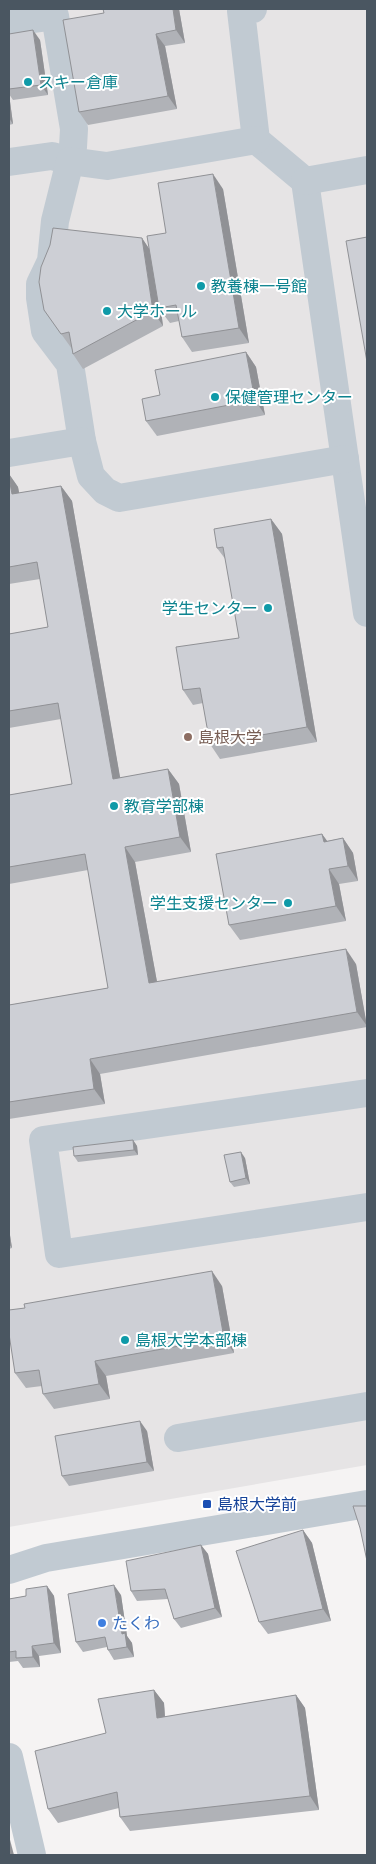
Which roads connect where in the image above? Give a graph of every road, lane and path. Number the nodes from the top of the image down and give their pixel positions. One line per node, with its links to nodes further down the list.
1 (253, 9): 3 (street)
2 (9, 22): 4 (street)
3 (256, 140): 4 (street); 7 (street)
4 (70, 161): 5 (street); 8 (street)
5 (9, 162)
6 (367, 170): 7 (street)
7 (305, 181): 10 (street)
8 (82, 441): 9 (street); 10 (street)
9 (9, 453)
10 (345, 459): 11 (street)
11 (367, 613)
12 (367, 1093): 13 (street)
13 (367, 1207)
14 (367, 1406): 15 (street)
15 (178, 1438)
16 (367, 1504): 17 (street)
17 (9, 1570)
18 (9, 1757): 19 (street)
19 (32, 1855)

